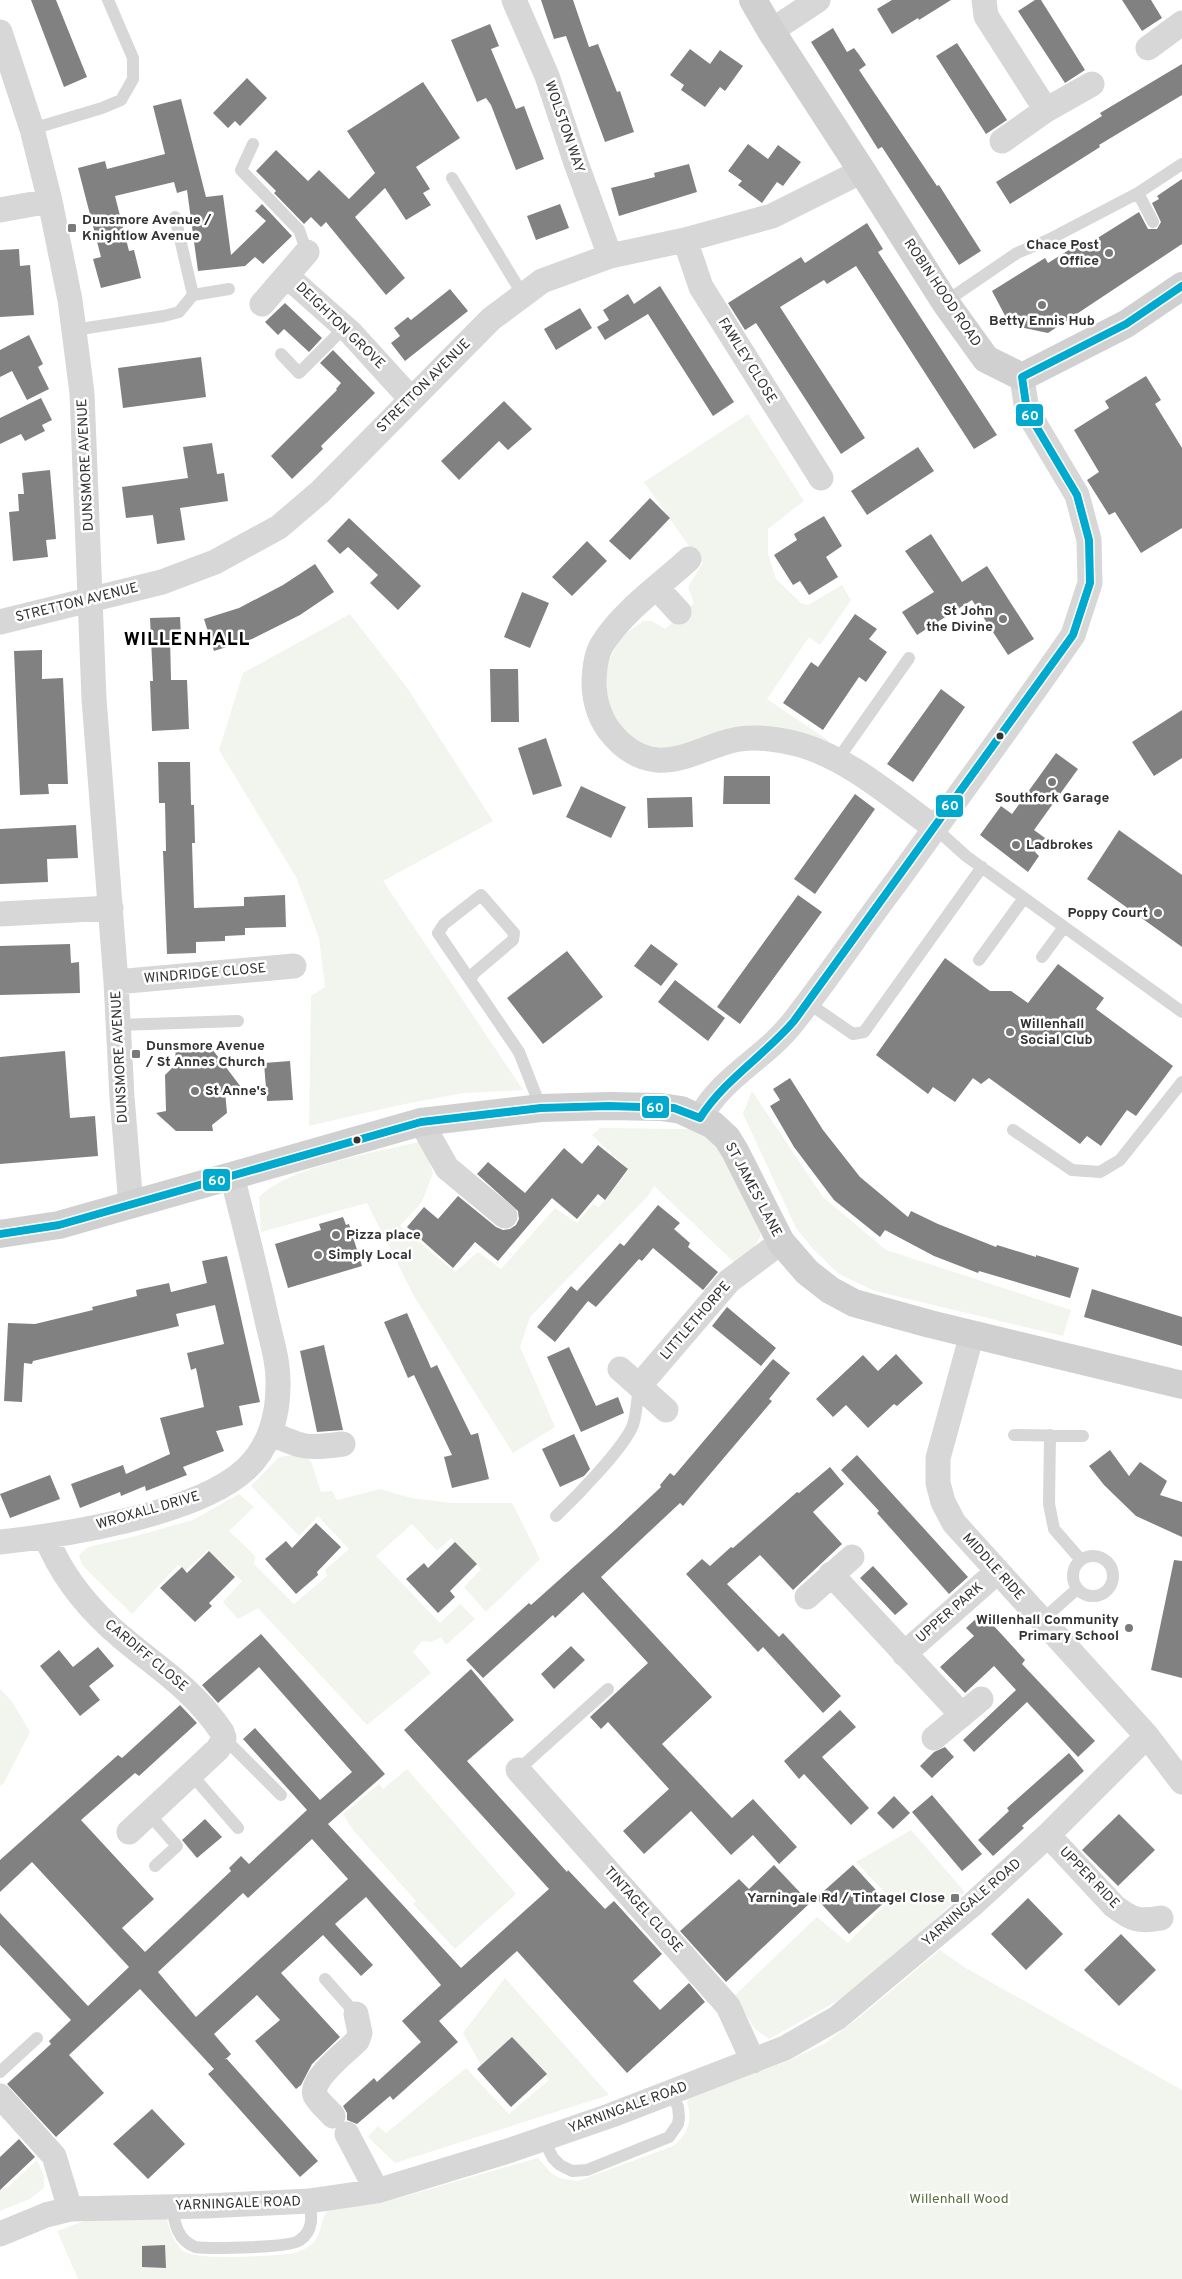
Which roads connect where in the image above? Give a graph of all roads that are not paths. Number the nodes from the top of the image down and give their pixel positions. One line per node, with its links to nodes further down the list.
1 (108, 0): 12 (lane)
2 (514, 0): 25 (street, WOLSTON WAY)
3 (753, 0): 8 (street, ROBIN HOOD ROAD)
4 (818, 0): 8 (street)
5 (984, 0): 11 (street)
6 (1182, 23): 9 (street)
7 (0, 32): 12 (street, DUNSMORE AVENUE)
8 (771, 32): 16 (street, ROBIN HOOD ROAD)
9 (1148, 48)
10 (1092, 84): 11 (street)
11 (1046, 110): 13 (street)
12 (32, 129): 19 (street, DUNSMORE AVENUE)
13 (1002, 141)
14 (253, 144): 24 (lane, DEIGHTON GROVE)
15 (1182, 164): 18 (lane)
16 (862, 170): 23 (street, STRETTON AVENUE); 31 (street, ROBIN HOOD ROAD)
17 (452, 178): 30 (lane)
18 (1138, 193): 22 (lane); 31 (lane)
19 (50, 201): 20 (street); 34 (street, DUNSMORE AVENUE)
20 (0, 210)
21 (175, 217): 29 (lane)
22 (1153, 222)
23 (685, 240): 25 (street, STRETTON AVENUE); 38 (street, FAWLEY CLOSE)
24 (307, 252): 26 (street, DEIGHTON GROVE)
25 (610, 256): 30 (street, STRETTON AVENUE)
26 (287, 276): 32 (street, DEIGHTON GROVE); 33 (street, DEIGHTON GROVE)
27 (1182, 286): 36 (street)
28 (229, 289): 29 (lane)
29 (193, 295): 34 (lane)
30 (523, 295): 37 (street, STRETTON AVENUE)
31 (945, 302): 36 (street, ROBIN HOOD ROAD)
32 (262, 304)
33 (344, 327): 35 (lane); 37 (street, DEIGHTON GROVE)
34 (74, 330): 41 (street, DUNSMORE AVENUE)
35 (281, 354)
36 (1022, 377): 46 (street)
37 (411, 399): 41 (street, STRETTON AVENUE)
38 (821, 478)
39 (689, 558): 40 (street)
40 (657, 588): 42 (street); 45 (street)
41 (92, 598): 43 (street, STRETTON AVENUE); 49 (street, DUNSMORE AVENUE)
42 (679, 612)
43 (0, 622)
44 (909, 658): 45 (lane)
45 (838, 759): 46 (street)
46 (935, 828): 47 (lane); 57 (street)
47 (982, 867): 48 (lane); 57 (lane)
48 (1024, 898): 51 (lane); 53 (lane)
49 (111, 908): 50 (street); 56 (street, DUNSMORE AVENUE)
50 (0, 914)
51 (1064, 927): 52 (lane); 58 (lane)
52 (1042, 956)
53 (979, 960)
54 (294, 966): 56 (street, WINDRIDGE CLOSE)
55 (471, 980): 55 (lane); 62 (lane)
56 (116, 982): 60 (street, DUNSMORE AVENUE)
57 (808, 1003): 63 (street)
58 (1182, 1012)
59 (238, 1021): 60 (lane)
60 (118, 1025): 67 (street, DUNSMORE AVENUE)
61 (1182, 1082): 65 (lane)
62 (541, 1108): 63 (street, ST JAMES' LANE); 64 (street, ST JAMES' LANE)
63 (700, 1118): 70 (street, ST JAMES' LANE)
64 (421, 1122): 66 (street, ST JAMES' LANE); 68 (street)
65 (1013, 1130)
66 (232, 1176): 67 (street, ST JAMES' LANE); 76 (street, WROXALL DRIVE)
67 (131, 1206): 69 (street, ST JAMES' LANE)
68 (505, 1216)
69 (0, 1234)
70 (781, 1242): 71 (street, ST JAMES' LANE); 73 (street, LITTLETHORPE)
71 (972, 1334): 74 (street, ST JAMES' LANE); 86 (street, MIDDLE RIDE)
72 (620, 1369): 73 (street)
73 (639, 1386): 75 (street); 81 (lane)
74 (1182, 1386)
75 (666, 1410)
76 (270, 1433): 80 (street); 82 (street, WROXALL DRIVE)
77 (1014, 1435): 78 (lane)
78 (1050, 1435): 79 (lane); 85 (lane)
79 (1083, 1436)
80 (344, 1444)
81 (556, 1516)
82 (46, 1537): 83 (street, WROXALL DRIVE); 96 (street, CARDIFF CLOSE)
83 (0, 1542)
84 (852, 1557): 87 (street)
85 (1081, 1560): 88 (lane); 88 (lane)
86 (997, 1572): 90 (street, MIDDLE RIDE); 91 (street, UPPER PARK)
87 (831, 1574): 89 (street); 91 (street, UPPER PARK)
88 (1077, 1588): 90 (lane)
89 (807, 1597)
90 (1041, 1620): 95 (street, MIDDLE RIDE)
91 (904, 1654): 94 (street, UPPER PARK)
92 (608, 1689): 98 (lane)
93 (981, 1699): 94 (street)
94 (962, 1715): 97 (street)
95 (1147, 1736): 100 (street, MIDDLE RIDE); 105 (street, YARNINGALE ROAD)
96 (224, 1738): 99 (street); 101 (lane)
97 (934, 1738)
98 (518, 1770): 111 (street, TINTAGEL CLOSE)
99 (191, 1774): 102 (street); 103 (lane)
100 (1182, 1782)
101 (281, 1795)
102 (149, 1814): 104 (street); 106 (lane)
103 (238, 1828)
104 (129, 1832)
105 (1048, 1835): 107 (street, UPPER RIDE); 111 (street, YARNINGALE ROAD)
106 (155, 1866)
107 (1161, 1918)
108 (325, 1979): 109 (lane)
109 (356, 2014): 116 (street)
110 (37, 2038): 112 (lane)
111 (753, 2061): 113 (street, YARNINGALE ROAD)
112 (0, 2072)
113 (671, 2092): 115 (street, YARNINGALE ROAD); 115 (lane)
114 (0, 2096): 119 (street)
115 (544, 2139): 116 (street, YARNINGALE ROAD)
116 (377, 2191): 117 (street, YARNINGALE ROAD)
117 (310, 2201): 118 (street, YARNINGALE ROAD); 118 (lane)
118 (173, 2207): 119 (street, YARNINGALE ROAD)
119 (70, 2209): 120 (street, YARNINGALE ROAD)
120 (0, 2234)

